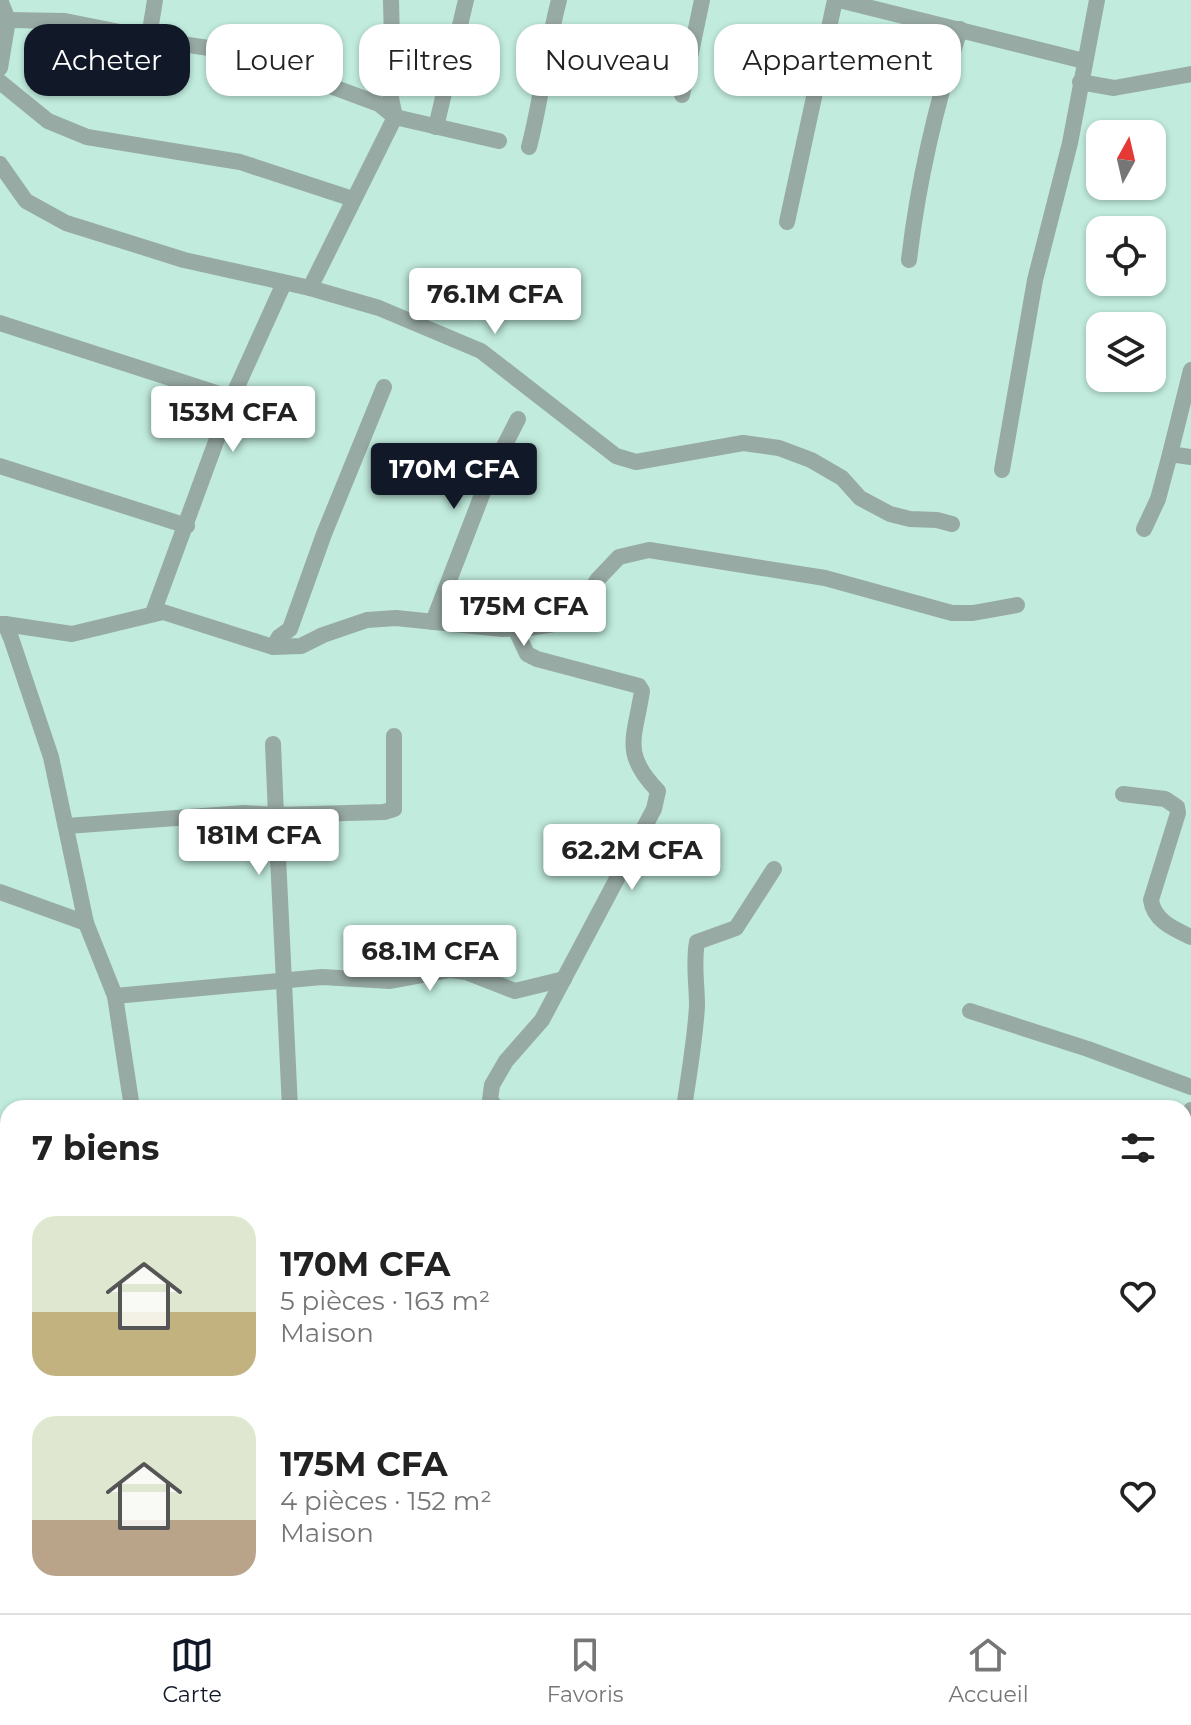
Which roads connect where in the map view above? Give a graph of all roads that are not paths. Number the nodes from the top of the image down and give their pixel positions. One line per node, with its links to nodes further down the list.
1 (0, 0): 11 (street)
2 (155, 0): 13 (street)
3 (391, 0): 24 (street)
4 (466, 0): 25 (street)
5 (559, 0): 27 (street)
6 (702, 0): 14 (street)
7 (837, 0): 10 (street); 30 (street)
8 (914, 0): 10 (street)
9 (1097, 0): 18 (street)
10 (916, 18): 15 (street)
11 (8, 20): 12 (street); 19 (street)
12 (77, 24)
13 (151, 24)
14 (697, 24)
15 (940, 24)
16 (961, 29): 18 (street)
17 (190, 44): 24 (street)
18 (1084, 61): 22 (street)
19 (0, 68)
20 (1191, 74): 22 (street)
21 (0, 82): 29 (street)
22 (1080, 82): 42 (street)
23 (939, 96): 31 (street)
24 (395, 117): 25 (street); 29 (street)
25 (436, 127): 26 (street)
26 (499, 141)
27 (529, 147)
28 (0, 164): 32 (street)
29 (353, 199): 33 (street)
30 (787, 222)
31 (909, 260)
32 (284, 283): 33 (street); 37 (street)
33 (310, 288): 43 (street)
34 (0, 323): 37 (street)
35 (1191, 370): 39 (street)
36 (384, 387): 51 (street)
37 (232, 398): 44 (street)
38 (518, 419): 48 (street)
39 (1170, 454): 40 (street); 45 (street)
40 (1191, 457)
41 (0, 466): 44 (street)
42 (1002, 470)
43 (952, 524)
44 (187, 526): 47 (street)
45 (1144, 529)
46 (1017, 605): 50 (street)
47 (153, 613): 49 (street); 51 (street)
48 (433, 622): 50 (street); 51 (street)
49 (2, 624): 56 (street)
50 (515, 628): 61 (street)
51 (273, 647)
52 (394, 736): 55 (street)
53 (273, 744): 55 (street)
54 (1123, 794): 60 (street)
55 (276, 815): 56 (street); 62 (street)
56 (67, 826): 59 (street)
57 (774, 869): 69 (street)
58 (0, 892): 59 (street)
59 (86, 923): 63 (street)
60 (1191, 937)
61 (564, 979): 62 (street); 68 (street)
62 (284, 980): 63 (street); 67 (street)
63 (115, 996): 66 (street)
64 (970, 1011): 65 (street)
65 (1191, 1087)
66 (131, 1100)
67 (290, 1100)
68 (490, 1100)
69 (685, 1100)

